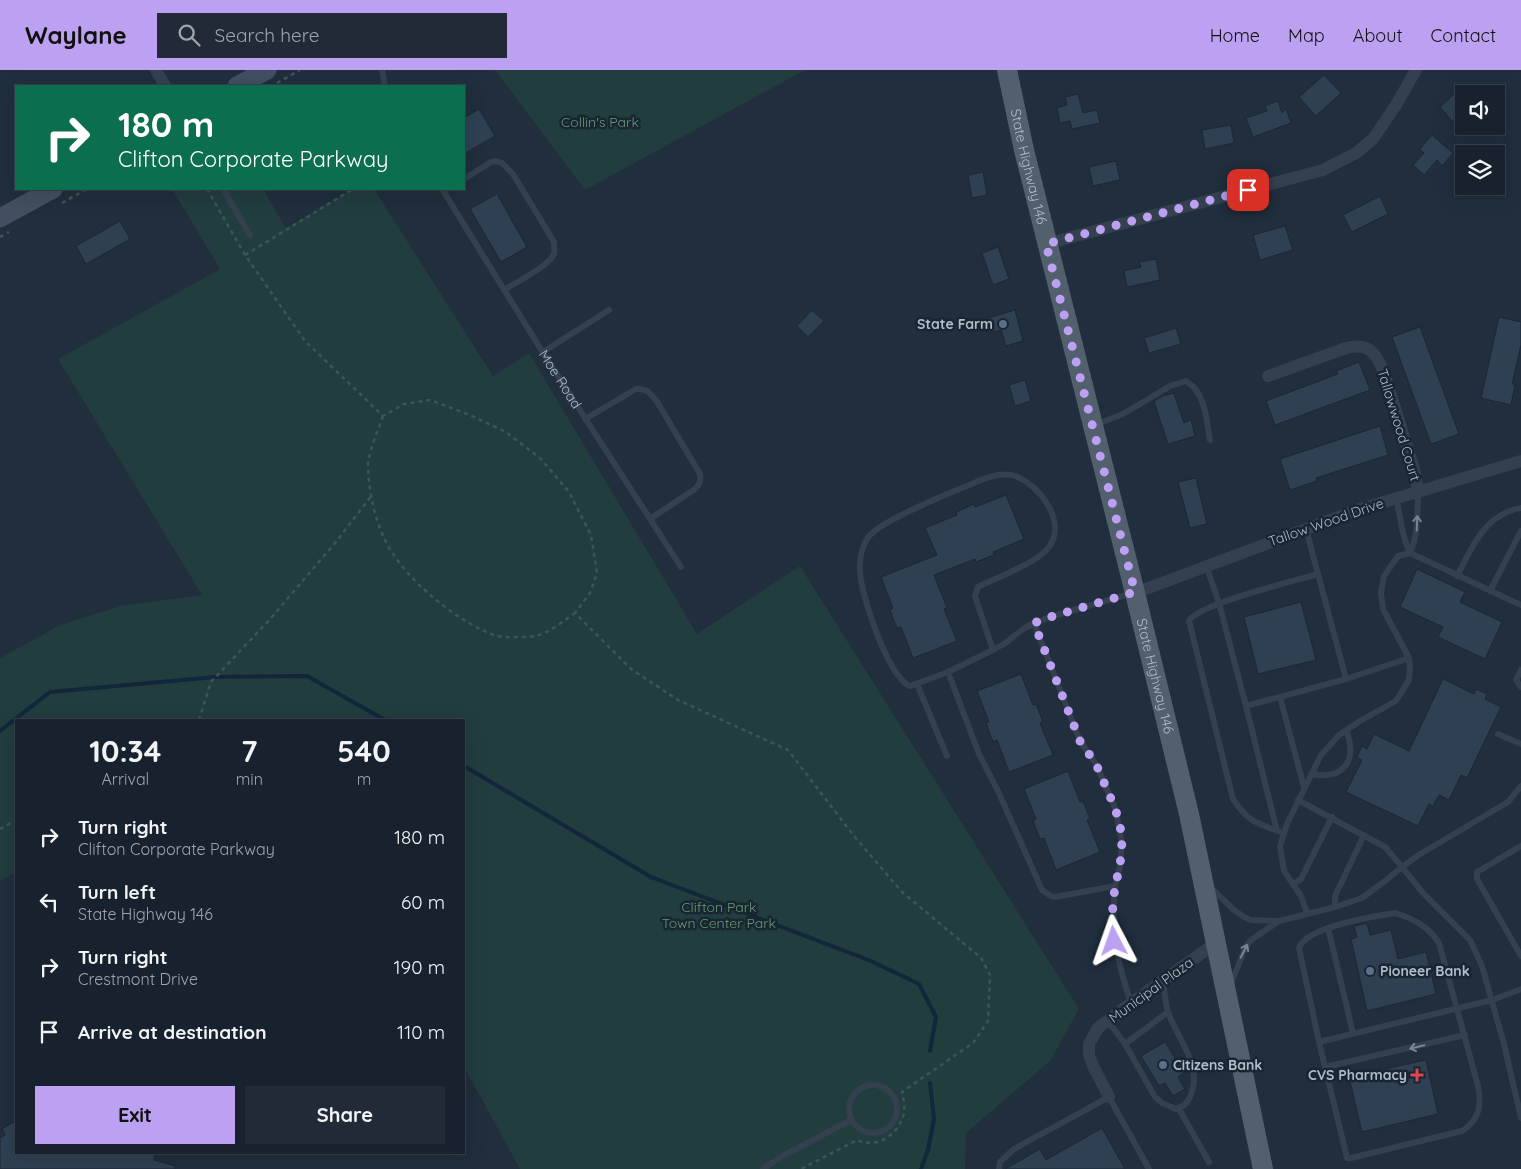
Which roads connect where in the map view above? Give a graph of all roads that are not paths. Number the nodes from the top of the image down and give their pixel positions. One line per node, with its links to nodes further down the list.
1 (156, 70): 6 (street)
2 (267, 70): 7 (street)
3 (382, 70): 8 (lane)
4 (1007, 70): 15 (main road, State Highway 146)
5 (1416, 70): 15 (street)
6 (164, 85)
7 (239, 85)
8 (386, 85)
9 (465, 179): 16 (lane)
10 (51, 190): 13 (street)
11 (224, 190): 14 (lane)
12 (445, 190): 16 (lane, Moe Road)
13 (0, 218)
14 (250, 235)
15 (1046, 244): 21 (main road, State Highway 146)
16 (504, 290): 18 (lane, Moe Road)
17 (609, 310): 18 (lane)
18 (543, 352): 20 (lane, Moe Road)
19 (1268, 376): 24 (street, Tallowwood Court)
20 (586, 419): 27 (lane, Moe Road); 27 (lane)
21 (1093, 426): 22 (lane); 36 (main road, State Highway 146)
22 (1210, 440)
23 (1521, 461): 24 (street, Tallow Wood Drive)
24 (1418, 491): 25 (street, Tallow Wood Drive); 30 (lane, one-way to 24)
25 (1396, 498): 28 (street, Tallow Wood Drive); 30 (lane)
26 (1521, 508): 34 (lane)
27 (650, 519): 32 (lane, Moe Road)
28 (1306, 529): 31 (street, Tallow Wood Drive); 33 (lane)
29 (1521, 531): 35 (lane)
30 (1410, 553): 34 (lane); 41 (lane)
31 (1206, 565): 36 (street, Tallow Wood Drive); 37 (lane)
32 (681, 567)
33 (1318, 574): 37 (lane); 44 (lane)
34 (1457, 576): 35 (lane)
35 (1490, 591): 38 (lane)
36 (1135, 592): 39 (lane); 63 (main road, State Highway 146)
37 (1219, 603): 48 (lane); 58 (lane)
38 (1521, 605)
39 (1034, 623): 40 (lane); 65 (lane)
40 (993, 650): 43 (lane); 45 (lane)
41 (1409, 658): 44 (lane); 49 (lane)
42 (1521, 670): 46 (lane)
43 (948, 672): 45 (lane); 65 (lane)
44 (1346, 679): 47 (lane)
45 (917, 684): 52 (lane)
46 (1521, 687)
47 (1280, 696): 48 (lane); 55 (lane)
48 (1246, 706): 58 (lane)
49 (1346, 730): 53 (lane); 53 (lane)
50 (1498, 734): 51 (lane)
51 (1521, 744)
52 (947, 756)
53 (1311, 774): 55 (lane)
54 (1521, 786): 62 (lane)
55 (1304, 788): 56 (lane)
56 (1298, 800): 57 (lane); 59 (lane)
57 (1332, 817): 60 (lane); 64 (lane)
58 (1276, 830): 59 (lane)
59 (1284, 833): 64 (lane)
60 (1364, 835): 62 (lane); 66 (lane)
61 (1521, 846): 71 (lane)
62 (1402, 867): 66 (lane); 75 (lane)
63 (1203, 880): 68 (lane); 70 (main road, State Highway 146)
64 (1294, 884): 67 (lane)
65 (1115, 886): 76 (lane)
66 (1336, 907): 67 (lane)
67 (1307, 913): 68 (lane)
68 (1279, 921): 74 (lane, one-way to 68)
69 (1328, 928): 77 (lane); 80 (lane); 82 (lane)
70 (1216, 943): 72 (street, Municipal Plaza); 74 (main road, State Highway 146)
71 (1521, 956)
72 (1163, 981): 76 (street, Municipal Plaza); 78 (lane)
73 (1521, 989): 75 (lane)
74 (1227, 994): 93 (main road, State Highway 146)
75 (1492, 1000): 77 (lane); 87 (lane)
76 (1131, 1002): 79 (street, Municipal Plaza)
77 (1458, 1008): 80 (lane); 81 (lane)
78 (1168, 1012): 83 (lane); 86 (lane)
79 (1108, 1021): 83 (lane); 85 (street, Municipal Plaza)
80 (1353, 1034): 82 (lane)
81 (1465, 1035): 84 (lane, one-way to 84); 84 (lane)
82 (1319, 1042): 84 (lane)
83 (1125, 1044): 86 (lane)
84 (1326, 1068)
85 (1109, 1097): 91 (lane); 92 (lane)
86 (1179, 1109): 89 (lane)
87 (1521, 1118)
88 (851, 1120): 88 (lane); 90 (lane)
89 (1209, 1162)
90 (763, 1169)
91 (998, 1169)
92 (1150, 1169)
93 (1263, 1169)

